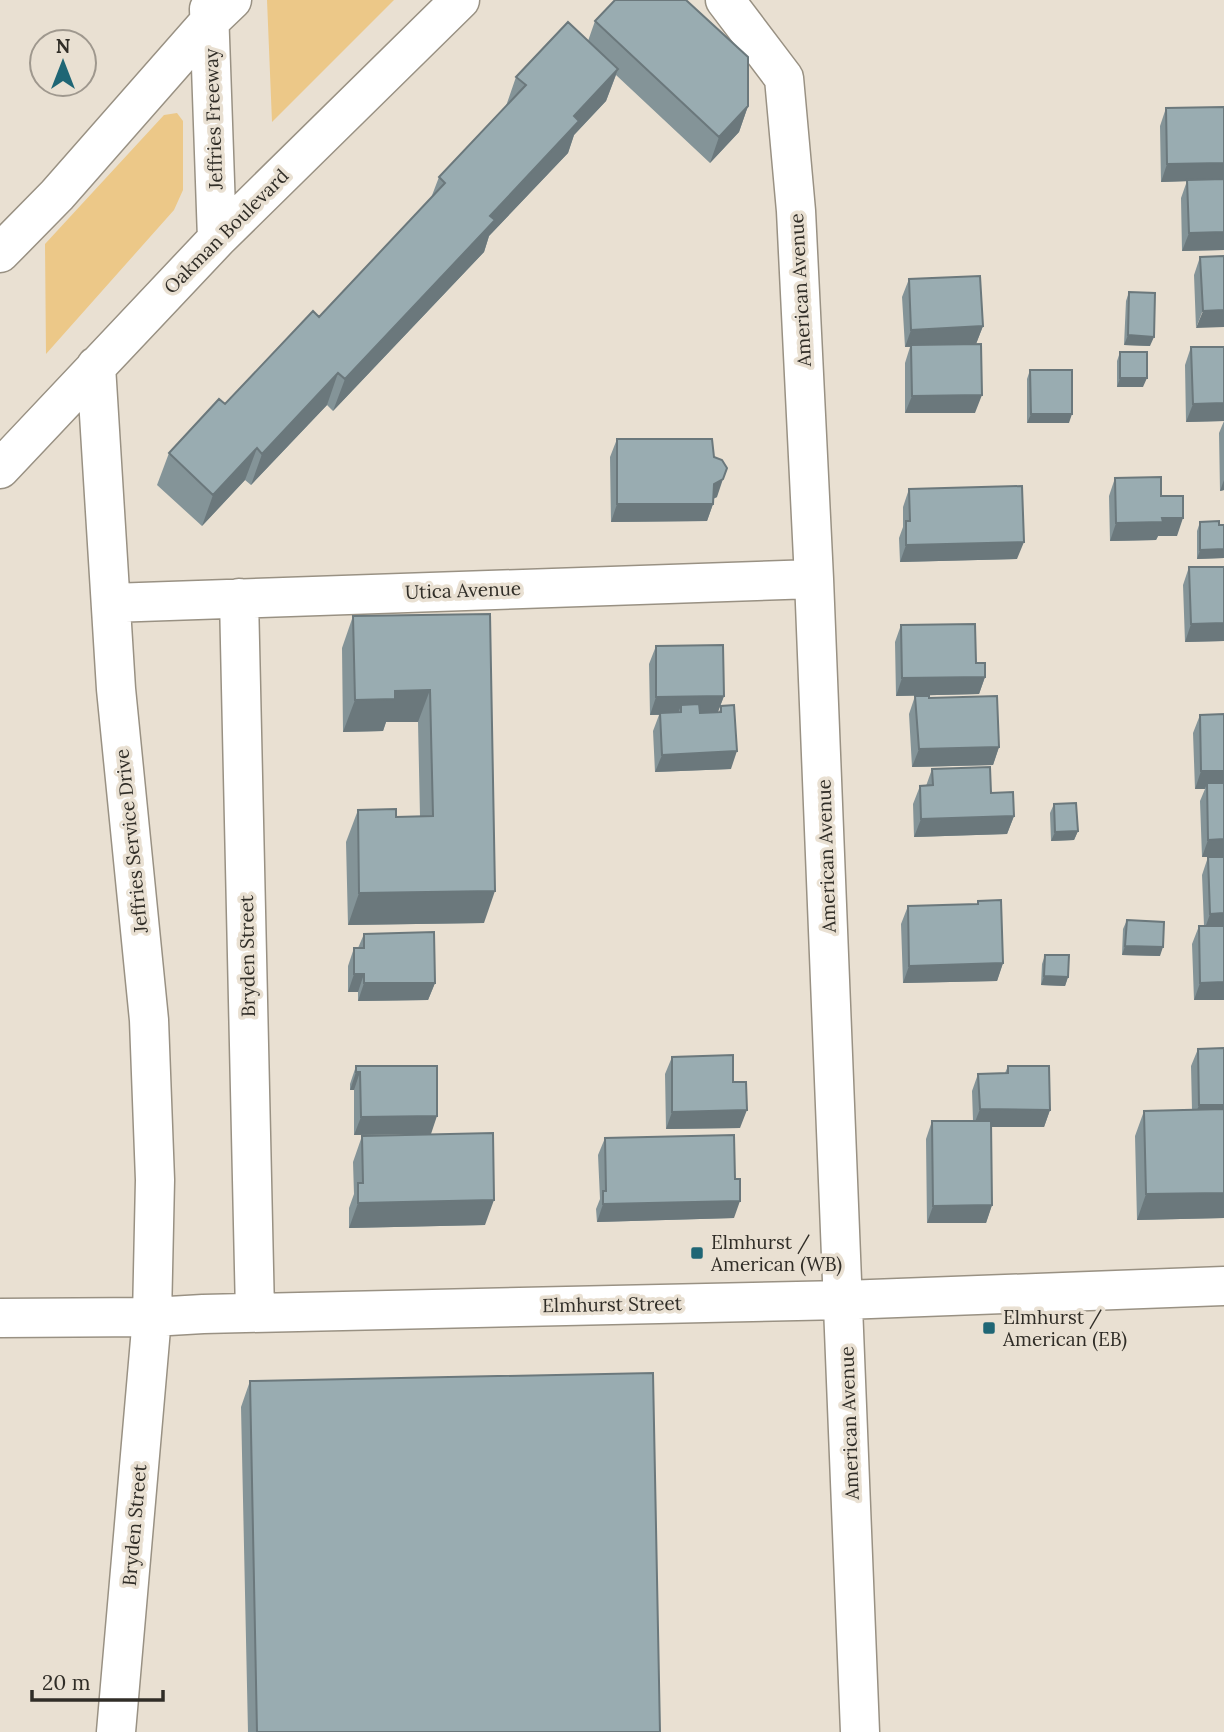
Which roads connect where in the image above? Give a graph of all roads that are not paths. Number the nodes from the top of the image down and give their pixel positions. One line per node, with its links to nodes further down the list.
1 (460, 0): 4 (street, Oakman Boulevard)
2 (725, 0): 8 (street, American Avenue)
3 (217, 7): 4 (street, Jeffries Freeway); 5 (street)
4 (217, 239): 6 (street, Oakman Boulevard)
5 (0, 253)
6 (96, 366): 7 (street, Oakman Boulevard); 10 (street, Jeffries Service Drive)
7 (0, 469)
8 (814, 579): 9 (street, Utica Avenue); 12 (street, American Avenue)
9 (239, 598): 10 (street, Utica Avenue); 13 (street, Bryden Street)
10 (111, 603): 15 (street, Jeffries Service Drive)
11 (1224, 1286): 12 (street, Elmhurst Street)
12 (844, 1300): 13 (street, Elmhurst Street); 17 (street, American Avenue)
13 (255, 1313): 15 (street, Elmhurst Street)
14 (8, 1317): 15 (street, Elmhurst Street)
15 (152, 1317): 16 (street, Bryden Street)
16 (116, 1732)
17 (860, 1732)

